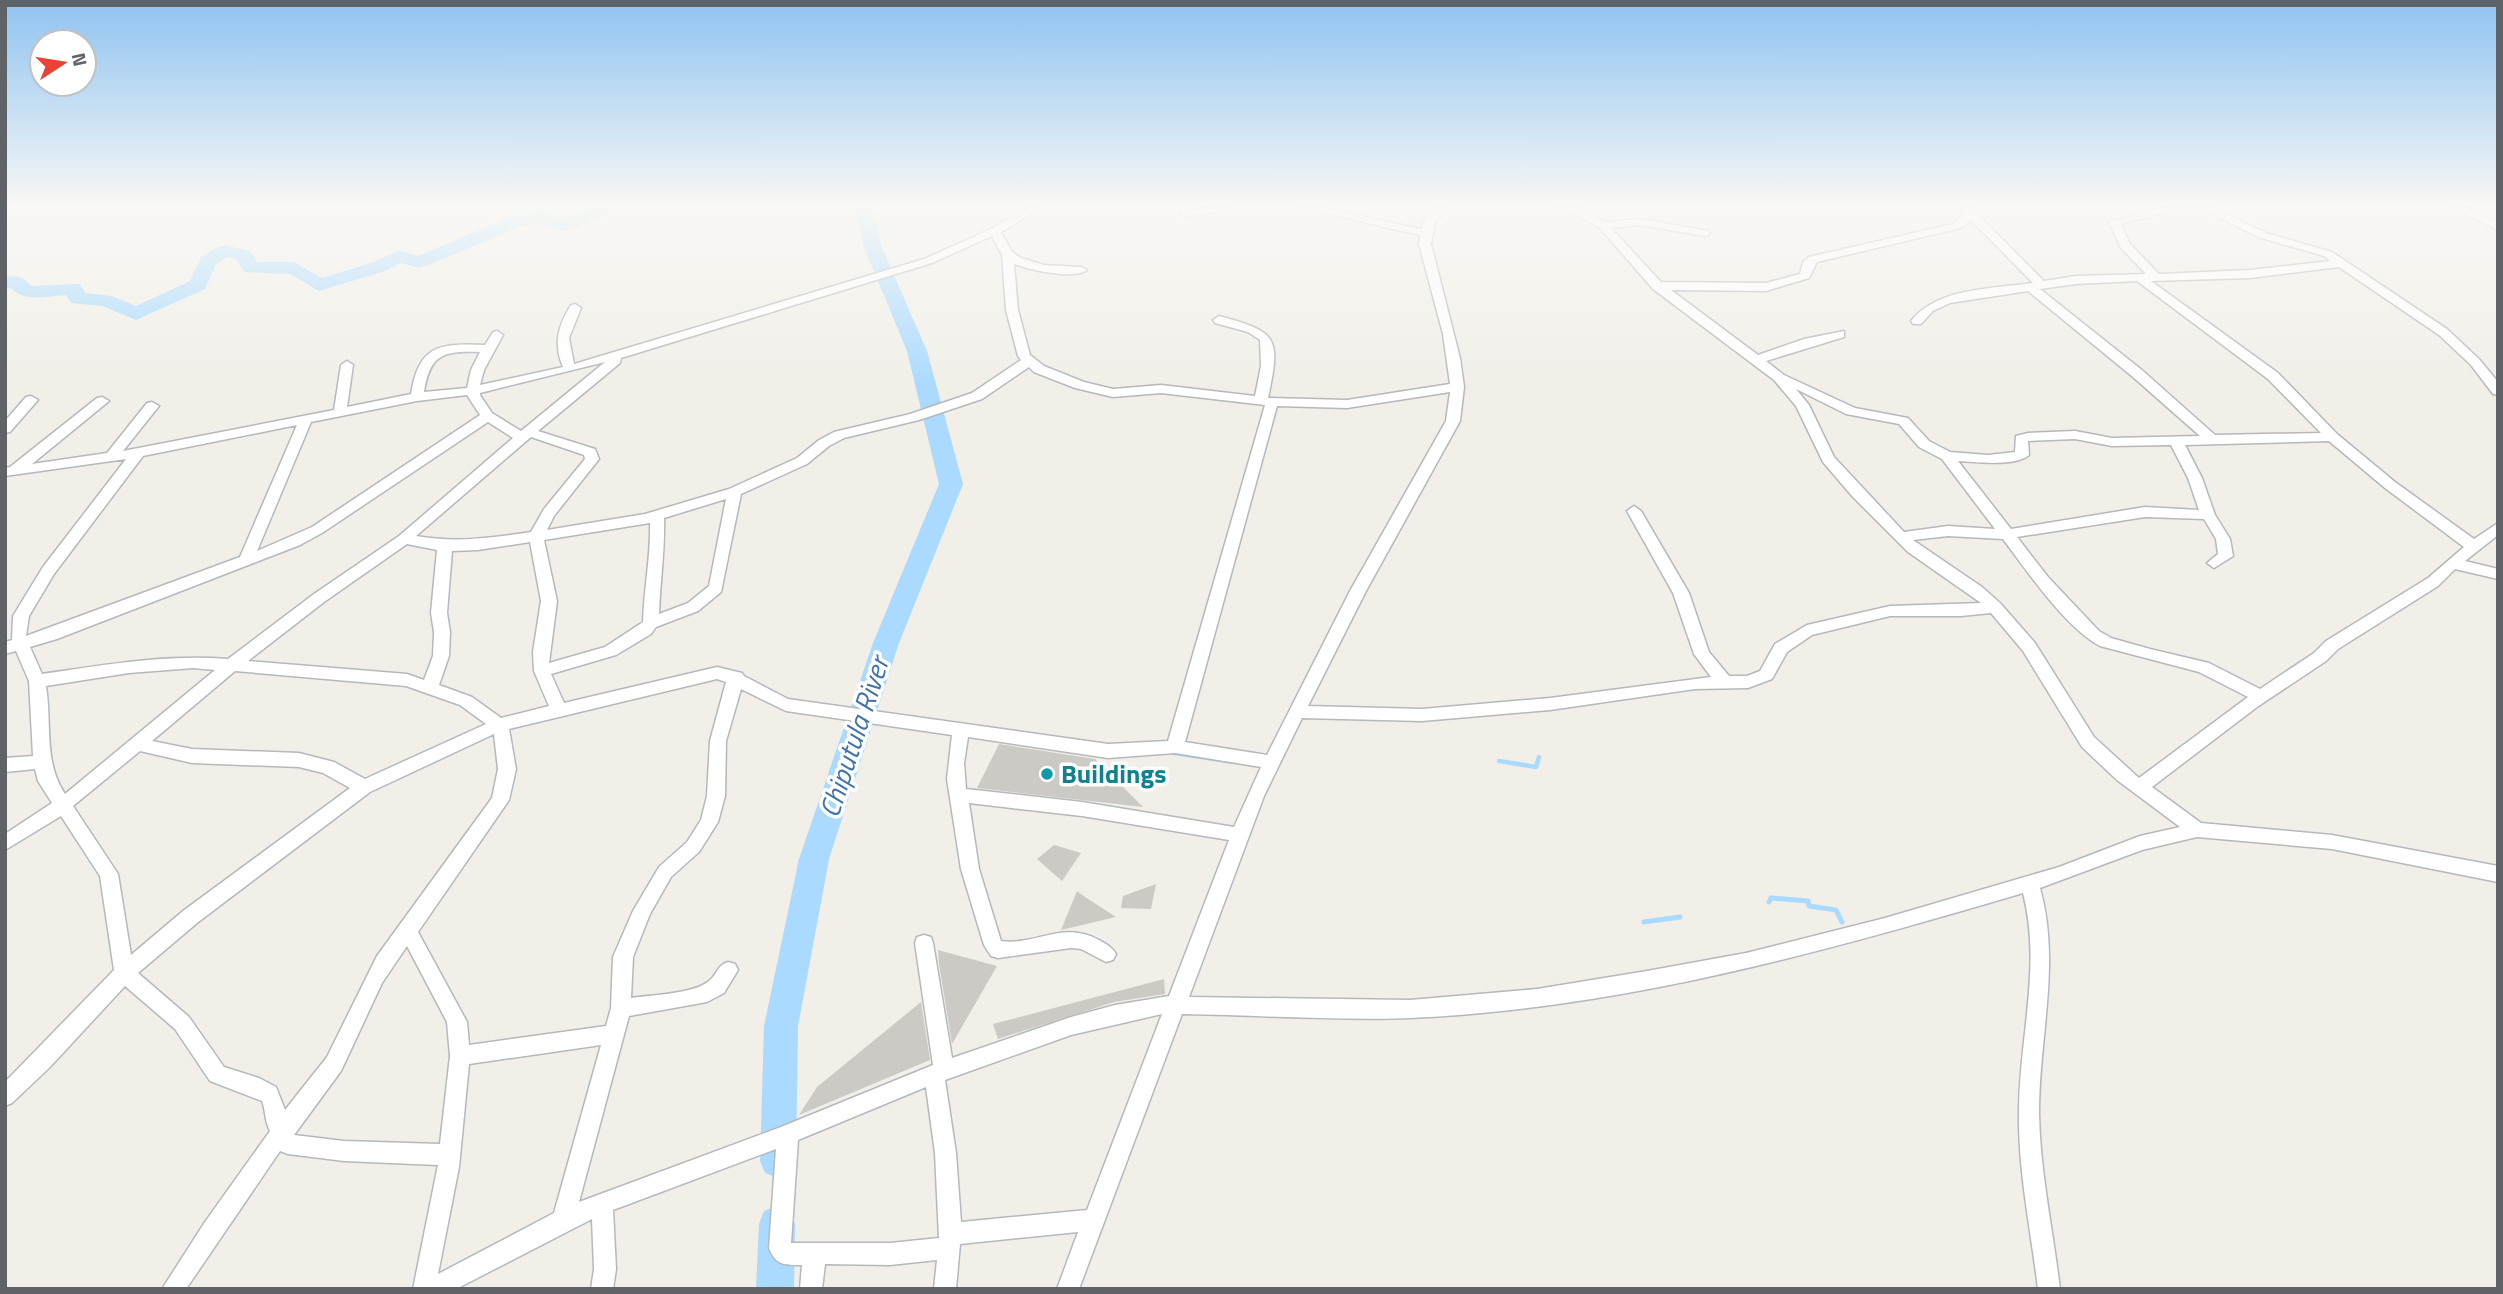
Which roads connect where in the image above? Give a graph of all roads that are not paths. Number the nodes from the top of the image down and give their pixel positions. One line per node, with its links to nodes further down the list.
1 (906, 267): 22 (street)
2 (1009, 267): 24 (street)
3 (1040, 267): 11 (street)
4 (1430, 267): 28 (street)
5 (1637, 267): 14 (street)
6 (1808, 267): 14 (street)
7 (2020, 267): 15 (street)
8 (2146, 267): 13 (street)
9 (2305, 267): 13 (street)
10 (2348, 267): 30 (street)
11 (1081, 270)
12 (2137, 276): 13 (street); 15 (street); 41 (street)
13 (2155, 276)
14 (1657, 286): 23 (street)
15 (2036, 286): 18 (street); 42 (street)
16 (575, 308): 26 (street)
17 (1219, 320): 34 (street)
18 (1917, 321)
19 (1840, 334): 23 (street)
20 (497, 335): 21 (street)
21 (488, 349): 29 (street); 31 (street)
22 (621, 356): 26 (street); 40 (street)
23 (1757, 360): 27 (street)
24 (1029, 361): 34 (street); 48 (street)
25 (346, 365): 36 (street)
26 (570, 369): 29 (street)
27 (1779, 377): 45 (street); 55 (street)
28 (1458, 387): 34 (street); 75 (street)
29 (471, 391): 31 (street); 37 (street)
30 (2498, 391)
31 (417, 397): 36 (street)
32 (31, 400): 39 (street)
33 (102, 401): 47 (street)
34 (1266, 401): 79 (street)
35 (152, 406): 46 (street)
36 (340, 413): 38 (street)
37 (488, 416): 40 (street); 59 (street)
38 (304, 421): 44 (street); 59 (street)
39 (5, 429)
40 (526, 435): 54 (street); 56 (street)
41 (2332, 437): 42 (street); 58 (street)
42 (2210, 438): 43 (street)
43 (2175, 439): 45 (street); 51 (street)
44 (138, 453): 46 (street); 64 (street)
45 (1947, 456): 53 (street)
46 (111, 457): 47 (street)
47 (8, 474)
48 (734, 492): 50 (street); 65 (street)
49 (1634, 511): 71 (street)
50 (657, 515): 54 (street); 65 (street)
51 (2208, 515): 53 (street); 60 (street)
52 (2498, 528): 58 (street)
53 (2007, 534): 55 (street); 73 (street)
54 (537, 535): 57 (street); 68 (street)
55 (1900, 537): 63 (street)
56 (404, 539): 57 (street); 67 (street)
57 (444, 546): 72 (street)
58 (2473, 546): 61 (street)
59 (247, 558): 66 (street)
60 (2214, 563)
61 (2452, 563): 62 (street); 73 (street)
62 (2498, 574)
63 (1995, 607): 71 (street); 84 (street)
64 (13, 614): 66 (street)
65 (651, 623): 68 (street)
66 (13, 646): 70 (street)
67 (233, 664): 70 (street); 72 (street); 78 (street)
68 (542, 671): 74 (street)
69 (736, 677): 74 (street); 77 (street); 98 (street)
70 (37, 681): 80 (street)
71 (1726, 684): 75 (street)
72 (430, 687): 76 (street)
73 (2261, 696): 84 (street)
74 (559, 710): 76 (street)
75 (1297, 712): 81 (street)
76 (499, 726): 83 (street); 92 (street)
77 (961, 730): 79 (street); 85 (street)
78 (137, 744): 83 (street); 86 (street)
79 (1174, 747): 81 (street)
80 (42, 762): 82 (street); 86 (street)
81 (1270, 762): 88 (street)
82 (5, 765)
83 (364, 787): 96 (street)
84 (2139, 787): 87 (street)
85 (959, 795): 88 (street); 94 (street)
86 (62, 806): 89 (street); 96 (street)
87 (2197, 830): 90 (street); 91 (street)
88 (1241, 835): 97 (street)
89 (5, 843)
90 (2498, 874)
91 (2030, 885): 97 (street); 118 (street)
92 (408, 931): 100 (street); 103 (street)
93 (924, 943): 101 (street)
94 (1106, 954)
95 (729, 970): 98 (street)
96 (124, 973): 102 (street); 103 (street)
97 (1175, 1005): 101 (street); 108 (street)
98 (621, 1008): 99 (street)
99 (614, 1034): 100 (street); 107 (street)
100 (460, 1056): 105 (street)
101 (939, 1073): 104 (street); 109 (street)
102 (5, 1096)
103 (281, 1133): 105 (street); 111 (street)
104 (780, 1137): 106 (street); 110 (street)
105 (449, 1155): 112 (street)
106 (602, 1203): 107 (street); 114 (street)
107 (563, 1221): 113 (street)
108 (1093, 1221): 109 (street); 117 (street)
109 (949, 1241): 110 (street); 116 (street)
110 (815, 1253): 115 (street)
111 (173, 1289)
112 (424, 1289)
113 (433, 1289)
114 (602, 1289)
115 (811, 1289)
116 (945, 1289)
117 (1068, 1289)
118 (2049, 1289)

